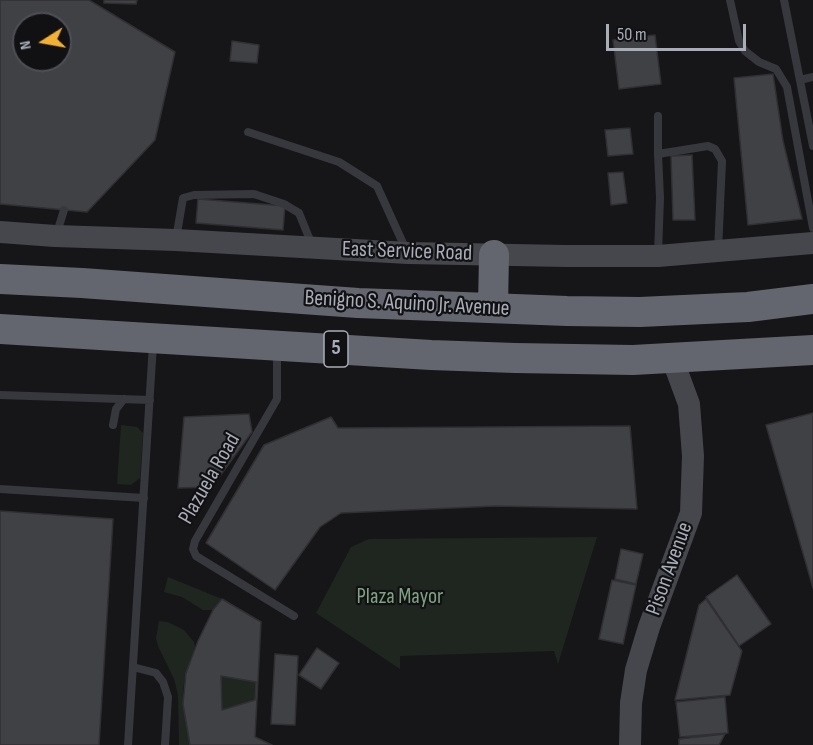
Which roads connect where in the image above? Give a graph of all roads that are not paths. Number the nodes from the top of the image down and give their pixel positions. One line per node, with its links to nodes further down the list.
1 (730, 0): 10 (lane)
2 (784, 0): 4 (lane)
3 (813, 77): 4 (lane)
4 (800, 80): 7 (lane)
5 (658, 116): 8 (lane)
6 (249, 132): 17 (lane)
7 (813, 146)
8 (658, 154): 16 (lane); 19 (lane)
9 (64, 210): 12 (lane)
10 (813, 228)
11 (0, 232): 12 (street, East Service Road)
12 (55, 236): 13 (street, East Service Road)
13 (176, 240): 15 (street, East Service Road); 15 (lane)
14 (813, 243): 16 (street, East Service Road)
15 (313, 249): 17 (street, East Service Road)
16 (718, 251): 19 (street, East Service Road)
17 (408, 254): 18 (street, East Service Road)
18 (494, 255): 19 (street, East Service Road); 22 (highway)
19 (658, 256)
20 (0, 279): 22 (highway, Benigno S. Aquino Jr. Avenue / 5)
21 (813, 299): 22 (highway, Benigno S. Aquino Jr. Avenue / 5)
22 (493, 307)
23 (0, 328): 24 (highway, 5)
24 (153, 338): 25 (highway, 5); 30 (lane)
25 (278, 345): 27 (highway, 5); 34 (lane, Plazuela Road)
26 (813, 350): 27 (highway, 5)
27 (672, 358): 38 (street, Pison Avenue)
28 (0, 395): 29 (lane)
29 (124, 399): 30 (lane); 31 (lane)
30 (150, 400): 33 (lane)
31 (113, 425)
32 (0, 489): 33 (lane)
33 (144, 498): 35 (lane)
34 (294, 616)
35 (133, 667): 36 (lane); 37 (lane)
36 (128, 745)
37 (165, 745)
38 (630, 745)

